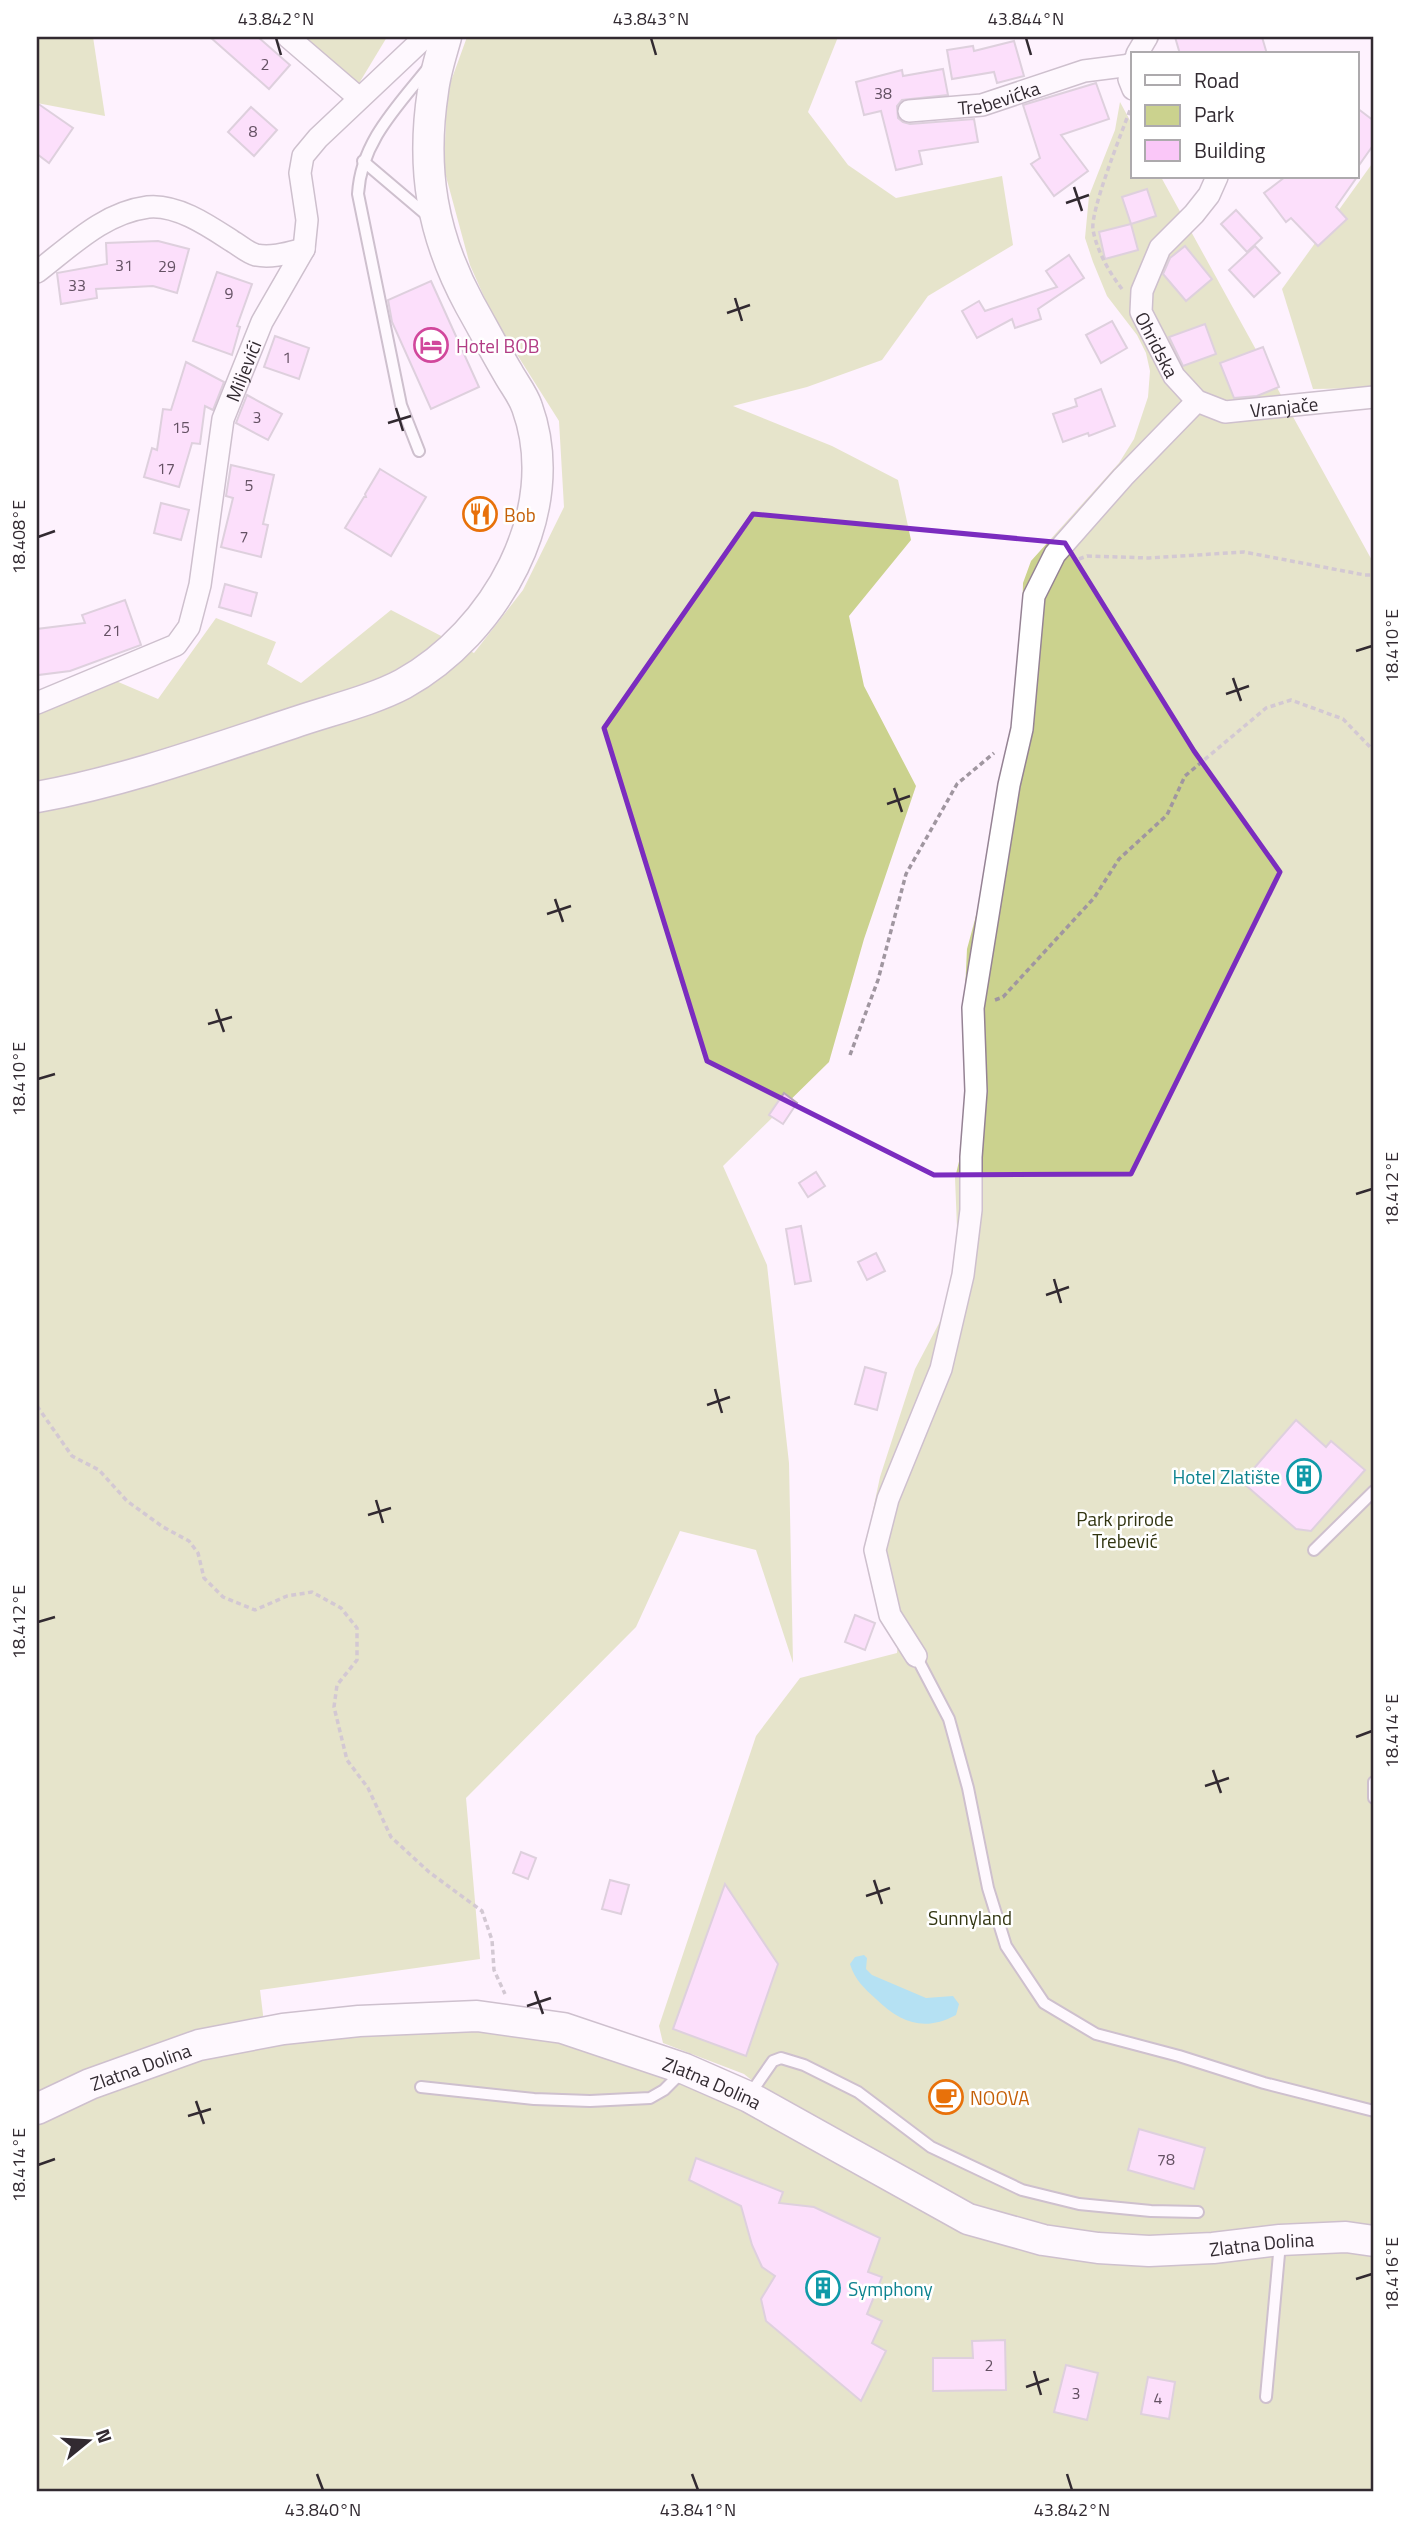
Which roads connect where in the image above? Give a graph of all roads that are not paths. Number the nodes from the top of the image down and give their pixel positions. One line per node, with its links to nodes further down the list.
1 (288, 37): 4 (street)
2 (438, 41): 4 (street); 6 (lane); 8 (main road)
3 (1131, 61): 5 (street, Trebevićka)
4 (359, 98): 9 (street)
5 (909, 111)
6 (363, 161): 8 (lane); 13 (lane)
7 (1217, 178): 12 (street, Ohridska)
8 (436, 223): 15 (main road)
9 (304, 249): 10 (street); 14 (street, Miljevići)
10 (37, 272)
11 (1374, 397): 12 (street, Vranjače)
12 (1197, 401): 18 (street)
13 (419, 451)
14 (37, 703)
15 (37, 797)
16 (1374, 1492): 17 (lane)
17 (1314, 1550)
18 (916, 1656): 25 (lane)
19 (1374, 1782): 20 (lane)
20 (1374, 1798)
21 (685, 2069): 22 (lane); 23 (main road, Zlatna Dolina); 24 (main road, Zlatna Dolina)
22 (421, 2087)
23 (749, 2097): 26 (lane); 27 (main road, Zlatna Dolina)
24 (37, 2109)
25 (1374, 2111)
26 (1198, 2212)
27 (1280, 2240): 28 (main road, Zlatna Dolina); 29 (lane)
28 (1374, 2241)
29 (1266, 2397)

